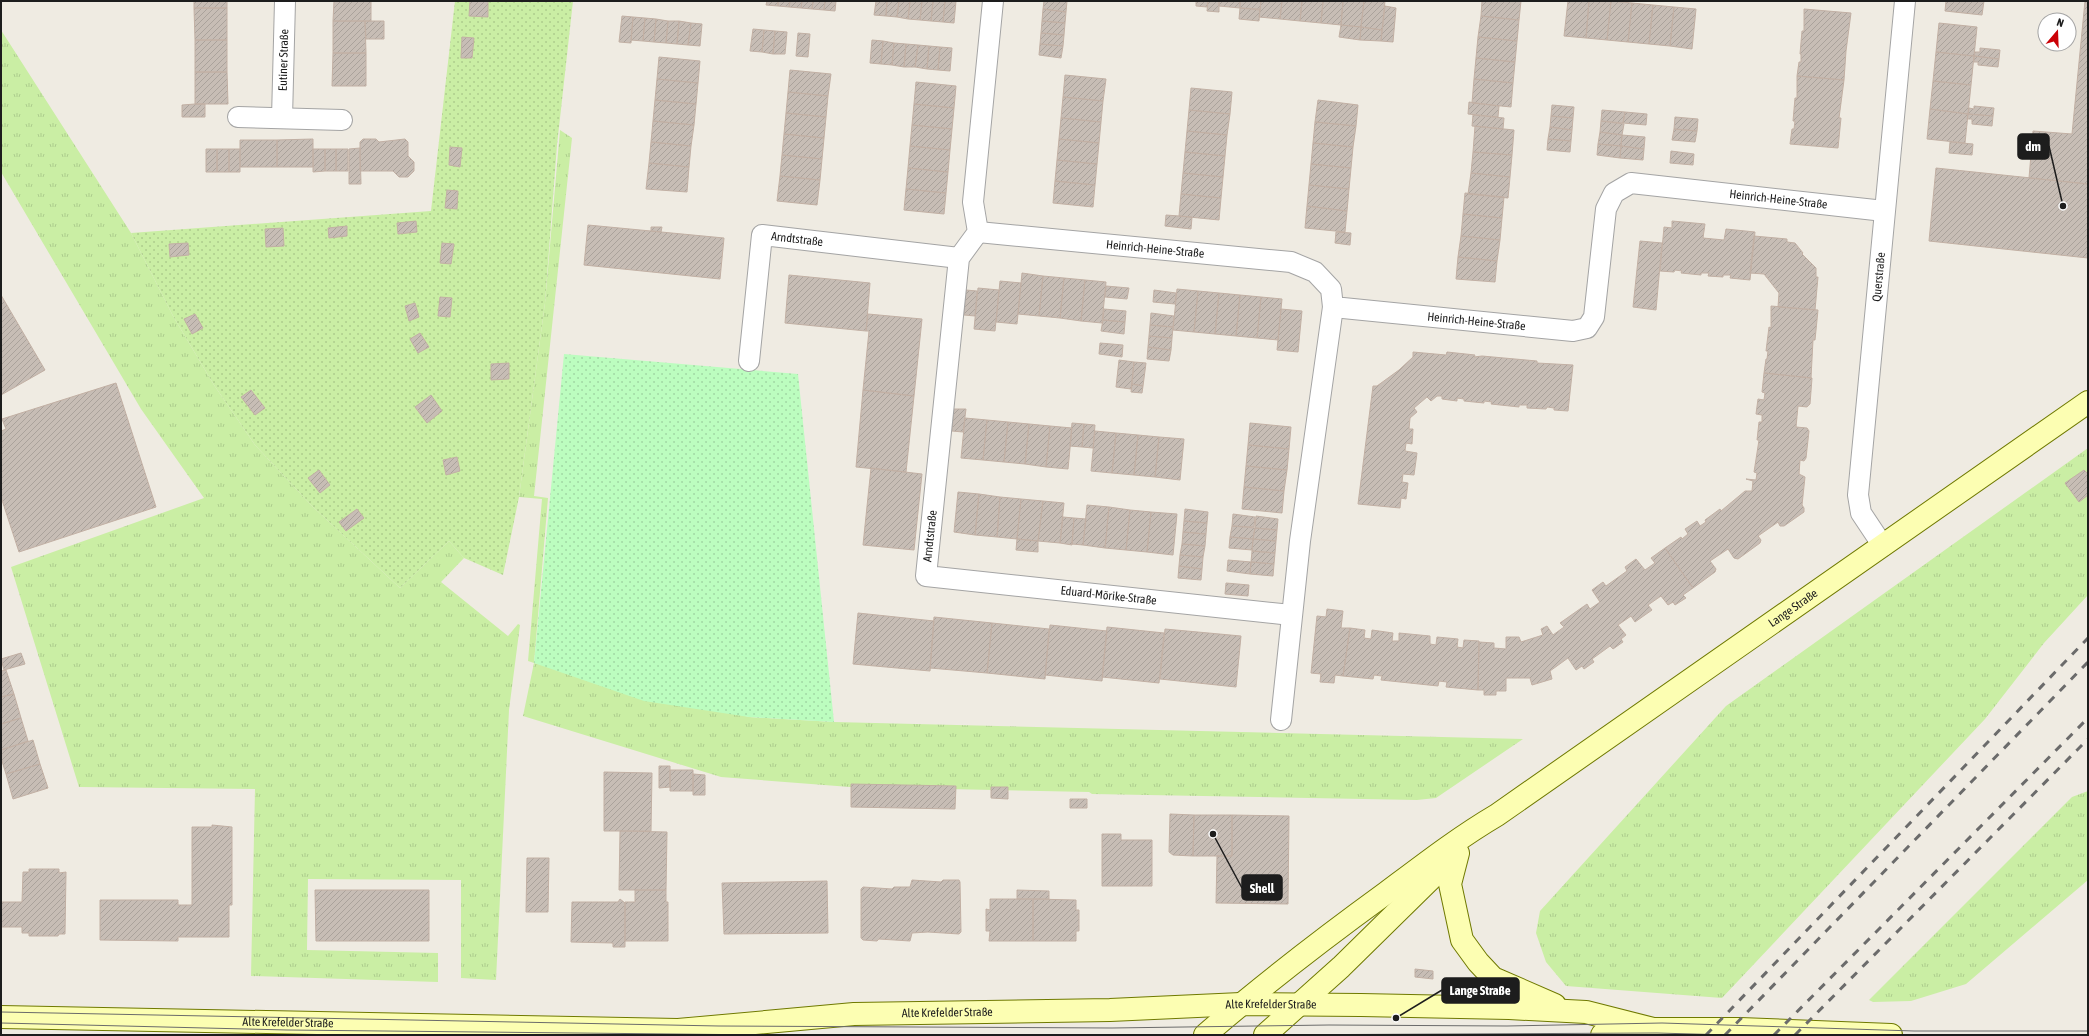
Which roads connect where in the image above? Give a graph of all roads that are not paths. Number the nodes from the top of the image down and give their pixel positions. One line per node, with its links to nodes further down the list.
1 (285, 1): 5 (street, Eutiner Straße)
2 (993, 1): 8 (street)
3 (1904, 1): 7 (street, Querstraße)
4 (238, 117): 5 (street)
5 (282, 118): 6 (street)
6 (342, 120)
7 (1884, 211): 10 (street, Heinrich-Heine-Straße); 13 (street, Querstraße)
8 (978, 232): 9 (street); 10 (street, Heinrich-Heine-Straße)
9 (959, 258): 11 (street, Arndtstraße); 14 (street, Arndtstraße)
10 (1333, 307): 15 (street)
11 (749, 361)
12 (2088, 402): 13 (street, Lange Straße)
13 (1883, 546): 17 (street, Lange Straße)
14 (926, 576): 15 (street, Eduard-Mörike-Straße)
15 (1291, 615): 16 (street)
16 (1280, 720)
17 (1497, 815): 18 (street, Lange Straße); 19 (street, Lange Straße)
18 (1458, 853): 20 (street, Lange Straße); 21 (street)
19 (1241, 1004): 20 (street, Alte Krefelder Straße); 24 (street, Alte Krefelder Straße); 26 (street, Lange Straße)
20 (1301, 1004): 21 (street, Alte Krefelder Straße); 27 (street, Lange Straße)
21 (1586, 1012): 23 (street, Alte Krefelder Straße)
22 (1, 1017): 24 (street, Alte Krefelder Straße)
23 (1653, 1029): 28 (street); 29 (street, Alte Krefelder Straße)
24 (678, 1030): 25 (street)
25 (703, 1035)
26 (1205, 1035)
27 (1265, 1035)
28 (1602, 1035)
29 (1891, 1035)

